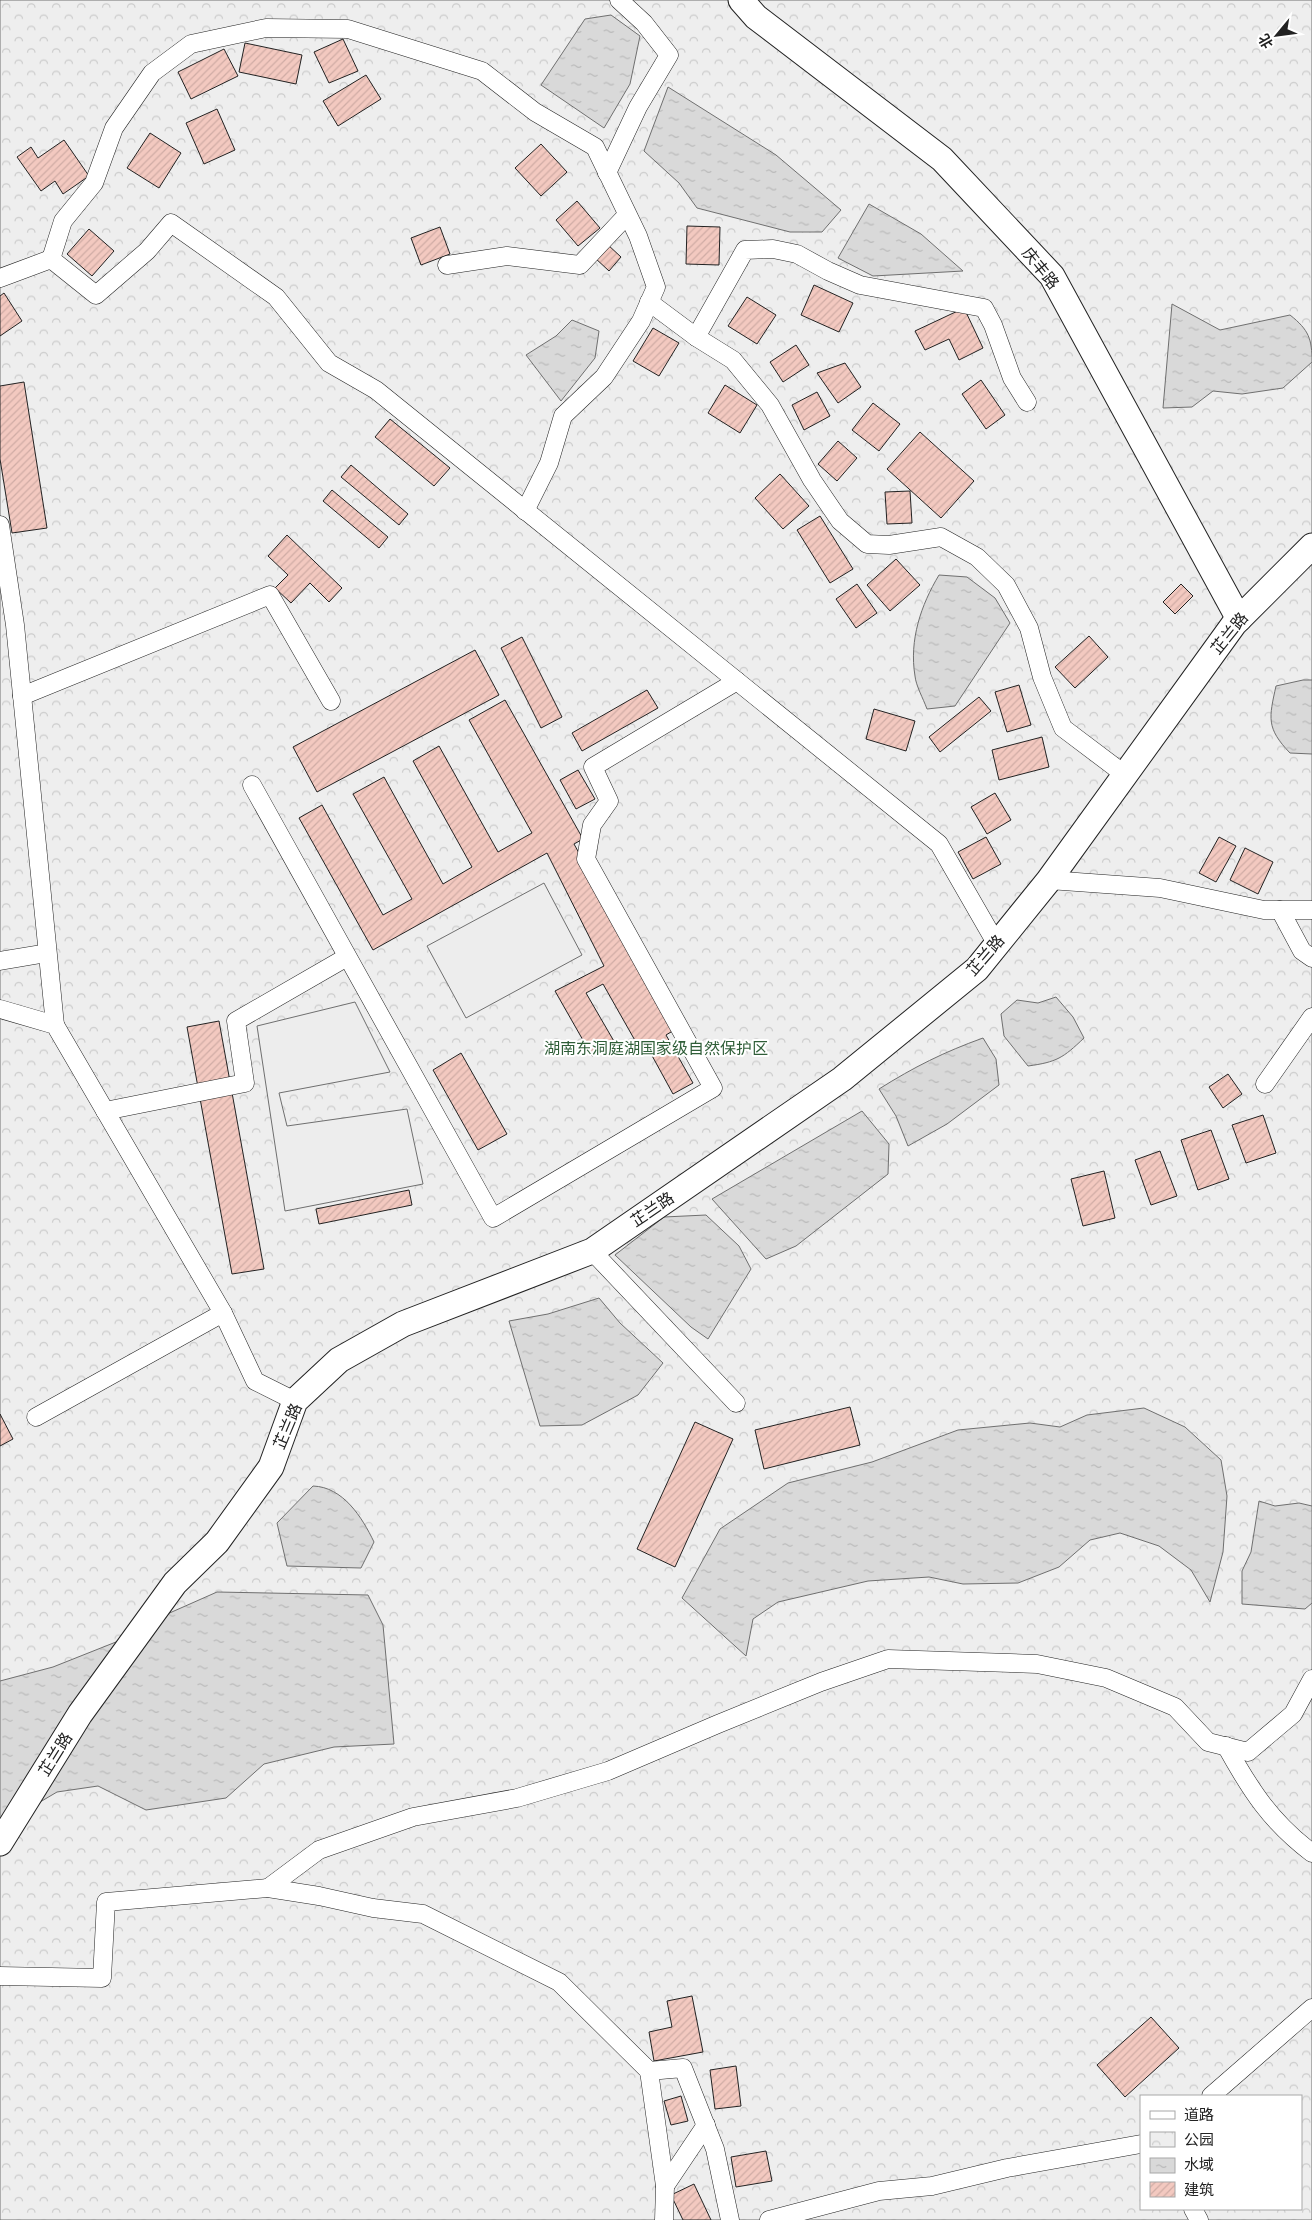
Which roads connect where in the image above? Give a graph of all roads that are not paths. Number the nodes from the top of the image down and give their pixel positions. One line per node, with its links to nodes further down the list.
1 (619, 0): 3 (street)
2 (741, 0): 14 (street, 庆丰路)
3 (607, 173): 4 (street); 5 (street)
4 (628, 215): 6 (street); 8 (street)
5 (51, 259): 7 (street); 11 (street)
6 (447, 265)
7 (0, 278)
8 (649, 302): 9 (street); 11 (street)
9 (696, 336): 10 (street); 18 (street)
10 (1027, 402)
11 (525, 511): 15 (street)
12 (0, 525): 16 (street)
13 (1312, 546): 14 (street, 芷兰路)
14 (1238, 619): 18 (street, 芷兰路)
15 (737, 681): 23 (street); 25 (street)
16 (22, 696): 17 (street); 24 (street)
17 (331, 701)
18 (1124, 774): 20 (street, 芷兰路)
19 (252, 785): 25 (street)
20 (1049, 880): 21 (street); 23 (street, 芷兰路)
21 (1280, 910): 22 (street); 26 (street)
22 (1312, 910)
23 (996, 943): 33 (street, 芷兰路)
24 (47, 953): 27 (street); 30 (street)
25 (347, 957): 32 (street)
26 (1312, 958)
27 (0, 961)
28 (0, 1009): 30 (street)
29 (1312, 1017): 31 (street)
30 (54, 1025): 32 (street)
31 (1265, 1084)
32 (105, 1111): 34 (street)
33 (592, 1251): 35 (street, 芷兰路); 36 (street)
34 (223, 1313): 35 (street); 37 (street)
35 (295, 1401): 40 (street, 芷兰路)
36 (736, 1403)
37 (36, 1417)
38 (1312, 1678): 39 (street)
39 (1226, 1746): 41 (street); 42 (street)
40 (0, 1844)
41 (1312, 1853)
42 (268, 1888): 43 (street); 45 (street)
43 (0, 1976)
44 (1312, 2008): 46 (street)
45 (649, 2071): 47 (street); 49 (street)
46 (1212, 2095)
47 (706, 2125): 49 (street); 51 (street)
48 (1140, 2144): 52 (street)
49 (665, 2186): 50 (street)
50 (664, 2220)
51 (730, 2220)
52 (769, 2220)

